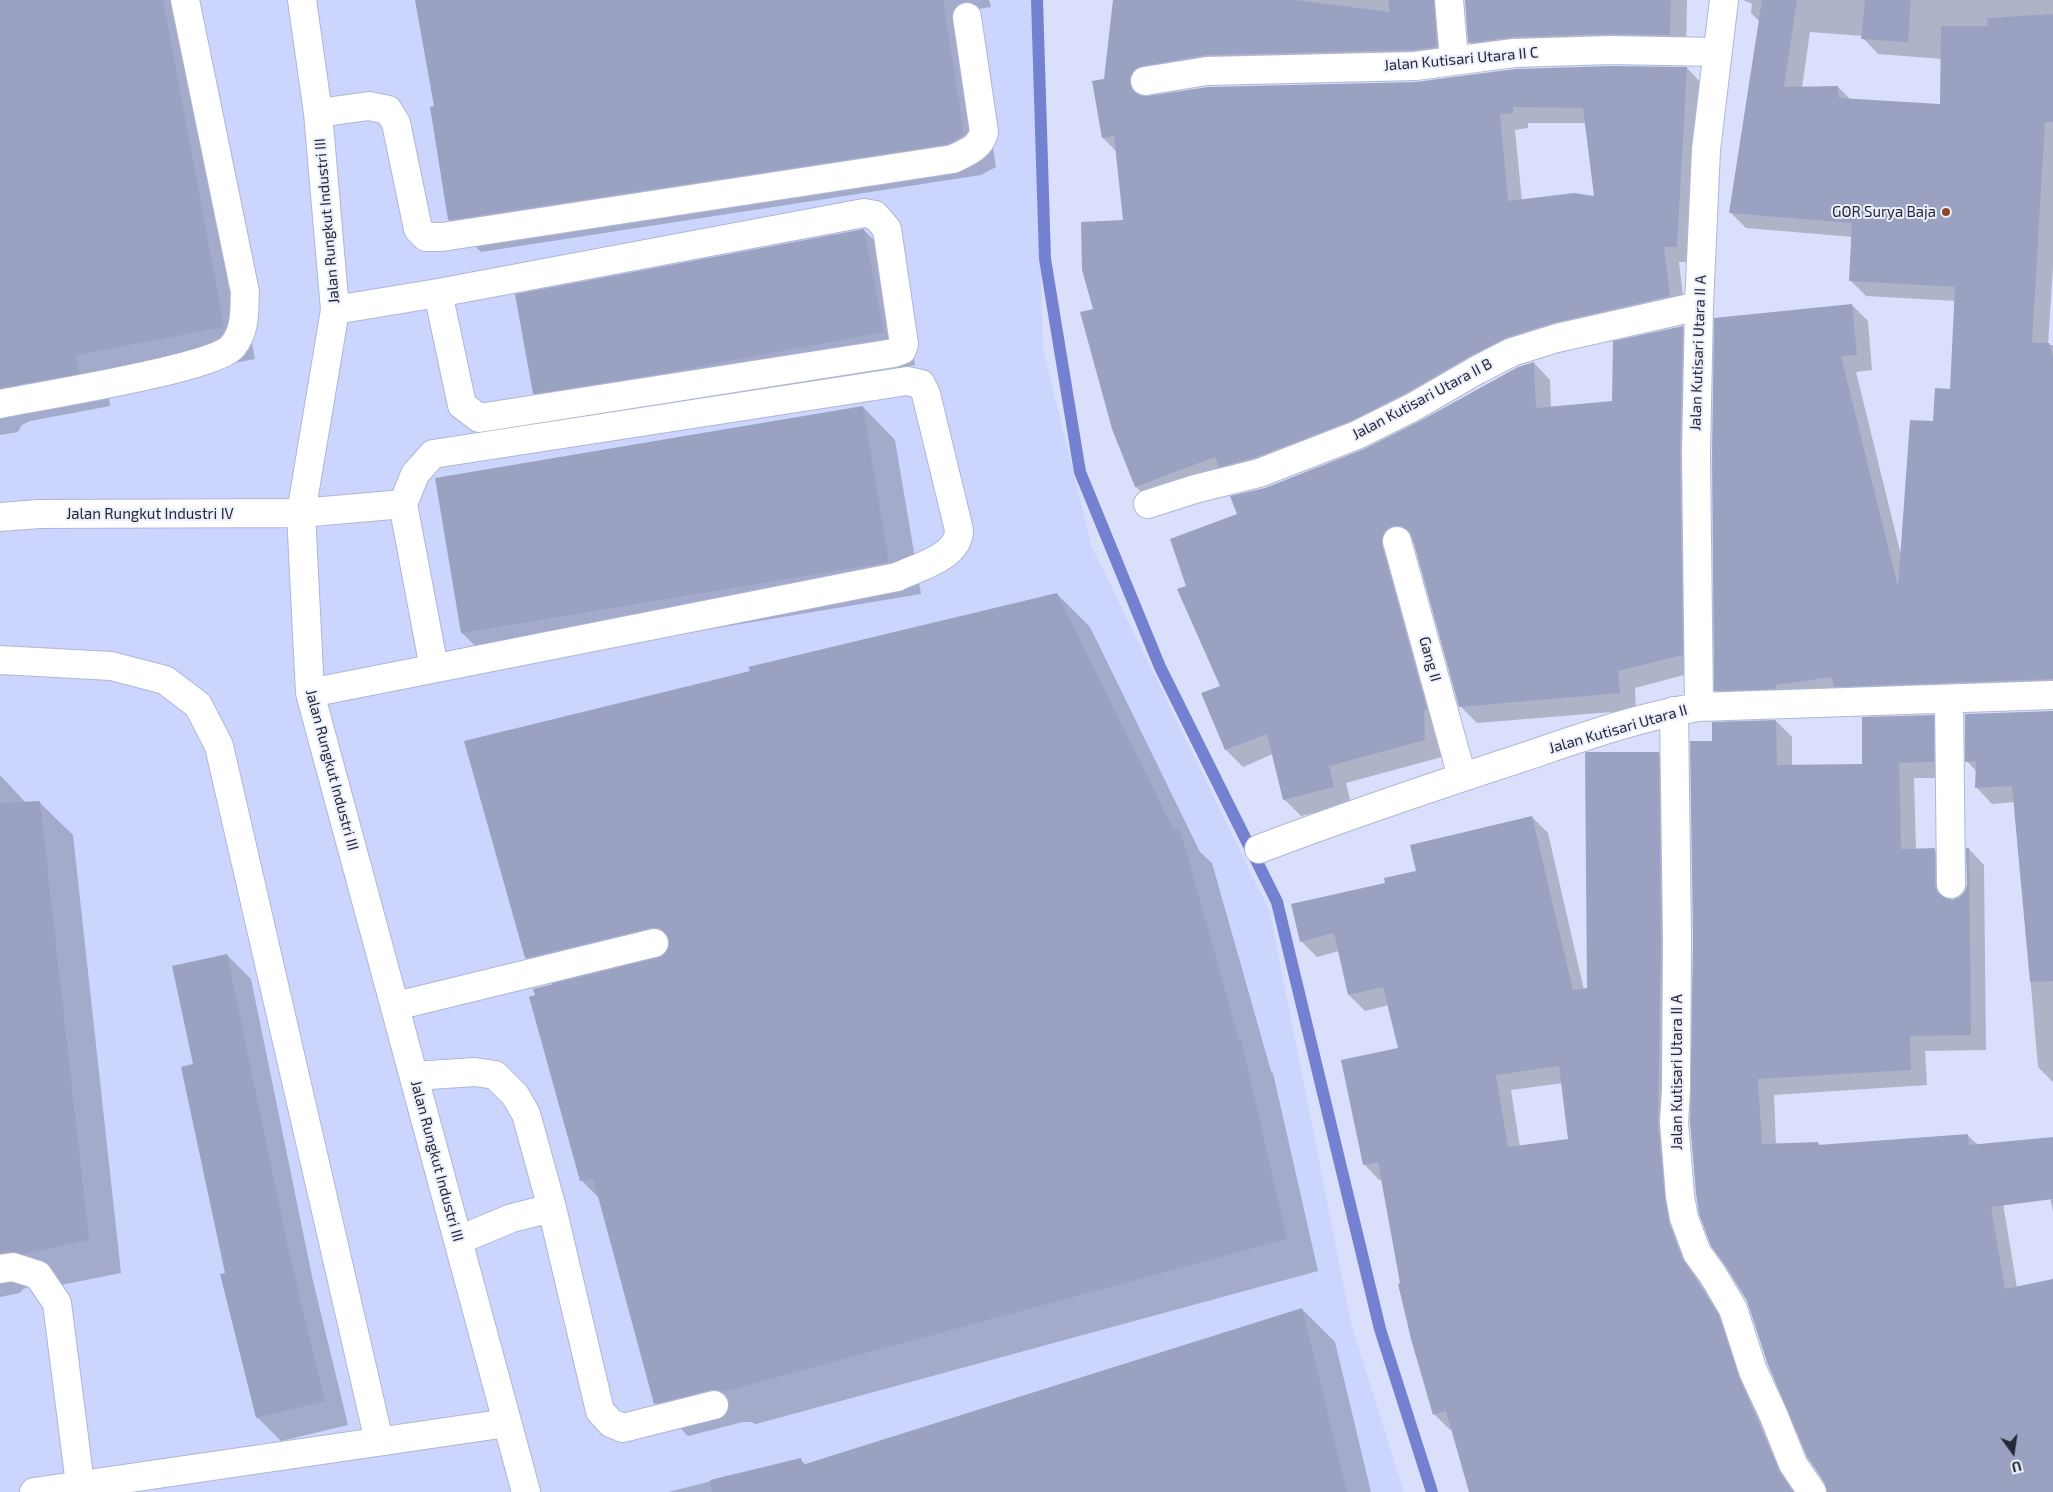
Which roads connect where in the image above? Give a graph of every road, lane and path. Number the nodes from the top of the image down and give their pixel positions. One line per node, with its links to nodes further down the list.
1 (185, 0): 13 (street)
2 (302, 0): 9 (street, Jalan Rungkut Industri III)
3 (1449, 0): 7 (street)
4 (1724, 0): 6 (street, Jalan Kutisari Utara II A)
5 (967, 17): 9 (street)
6 (1717, 52): 7 (street, Jalan Kutisari Utara II C); 11 (street, Jalan Kutisari Utara II A)
7 (1454, 59): 8 (street, Jalan Kutisari Utara II C)
8 (1145, 81)
9 (318, 113): 12 (street, Jalan Rungkut Industri III)
10 (438, 293): 10 (street); 12 (street)
11 (1699, 306): 15 (street, Jalan Kutisari Utara II B); 24 (street, Jalan Kutisari Utara II A)
12 (335, 310): 16 (street, Jalan Rungkut Industri III)
13 (0, 404)
14 (403, 504): 16 (street, Jalan Rungkut Industri IV); 20 (street); 20 (street)
15 (1148, 504)
16 (301, 513): 17 (street, Jalan Rungkut Industri IV); 21 (street, Jalan Rungkut Industri III)
17 (0, 517)
18 (1397, 541): 25 (street, Gang II)
19 (0, 660): 36 (street)
20 (434, 668): 21 (street)
21 (310, 693): 29 (street, Jalan Rungkut Industri III)
22 (2053, 695): 23 (street, Jalan Kutisari Utara II)
23 (1949, 698): 24 (street, Jalan Kutisari Utara II); 27 (street)
24 (1687, 709): 25 (street, Jalan Kutisari Utara II); 40 (street, Jalan Kutisari Utara II A)
25 (1462, 777): 26 (street, Jalan Kutisari Utara II)
26 (1258, 849)
27 (1951, 884)
28 (654, 943): 29 (street)
29 (396, 1006): 30 (street, Jalan Rungkut Industri III)
30 (414, 1076): 31 (street); 32 (street, Jalan Rungkut Industri III)
31 (552, 1208): 32 (street); 34 (street)
32 (459, 1240): 35 (street, Jalan Rungkut Industri III)
33 (0, 1269): 37 (street)
34 (714, 1405)
35 (507, 1423): 36 (street); 39 (street, Jalan Rungkut Industri III)
36 (379, 1441): 37 (street)
37 (80, 1484): 38 (street)
38 (34, 1492)
39 (526, 1492)
40 (1812, 1492)

